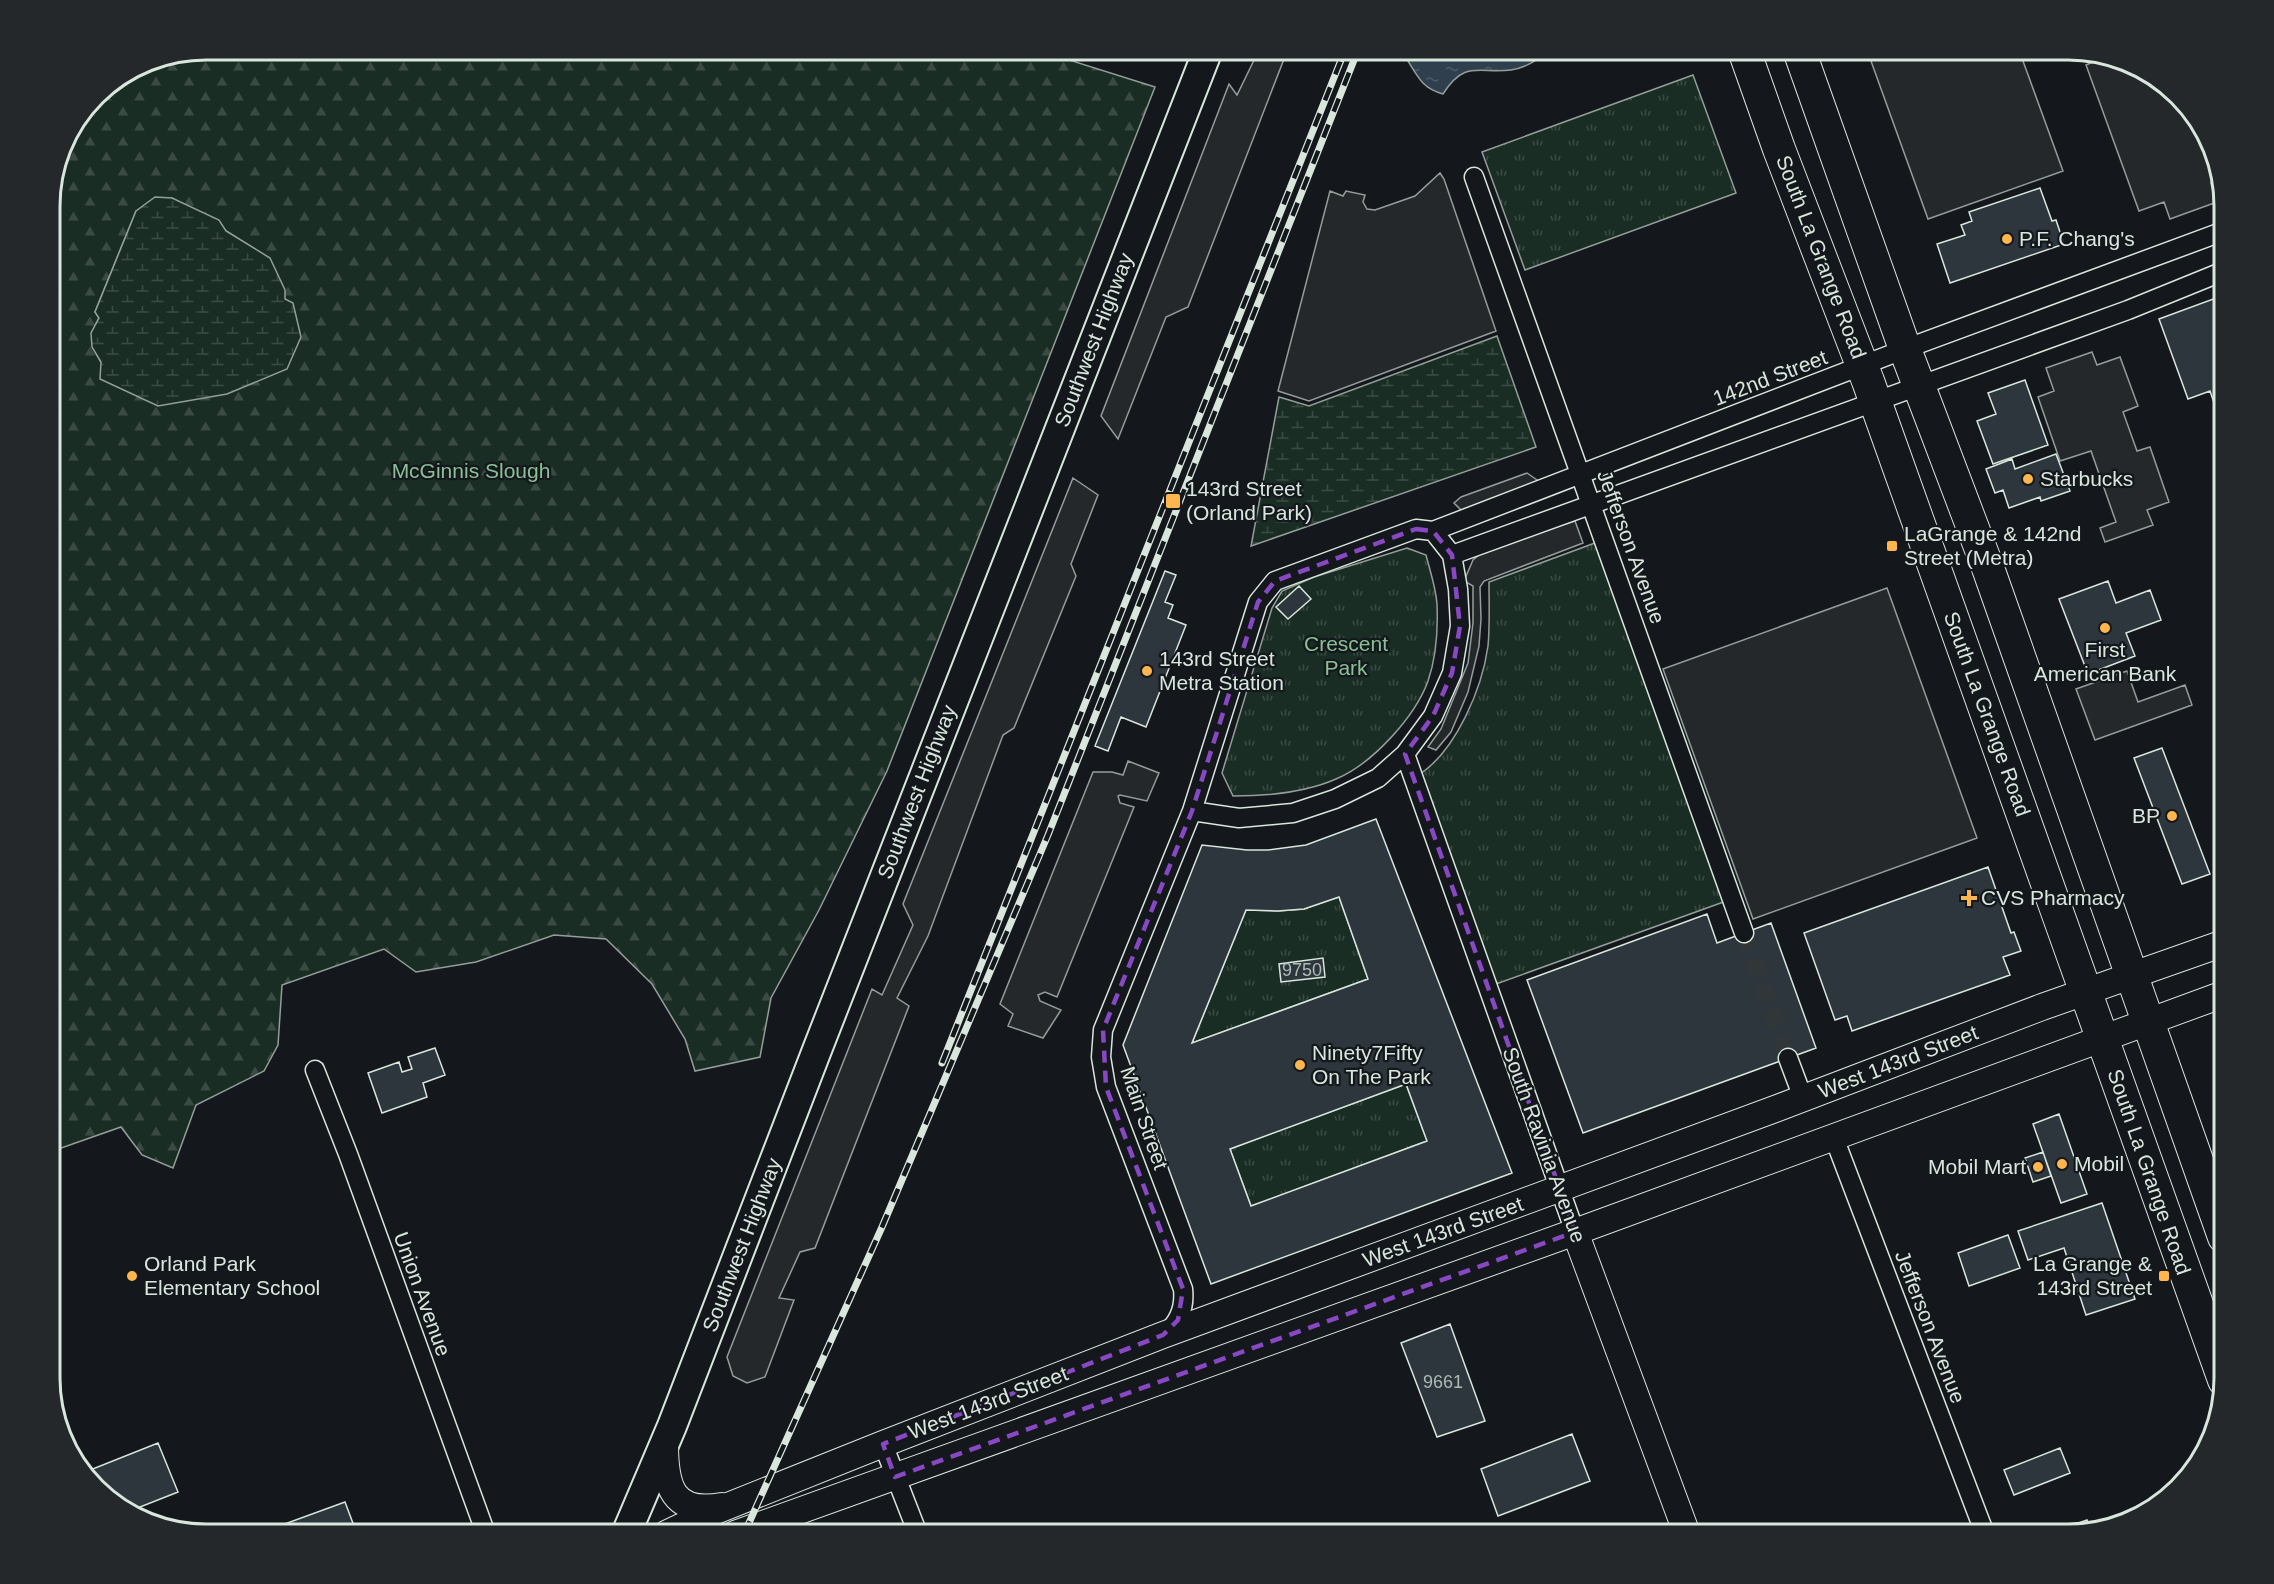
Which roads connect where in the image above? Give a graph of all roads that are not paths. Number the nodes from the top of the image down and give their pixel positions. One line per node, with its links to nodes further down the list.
1 (1204, 60): 36 (main road, Southwest Highway)
2 (1748, 60): 8 (highway, South La Grange Road)
3 (1803, 60): 7 (highway)
4 (1474, 177): 11 (street, Jefferson Avenue)
5 (2214, 235): 7 (street, 142nd Street)
6 (2214, 275): 9 (street)
7 (1905, 349): 8 (street, 142nd Street); 9 (highway)
8 (1862, 366): 10 (highway, South La Grange Road); 11 (street, 142nd Street)
9 (1919, 384): 10 (street); 19 (highway)
10 (1875, 402): 12 (street); 20 (highway, South La Grange Road)
11 (1582, 475): 12 (street, Jefferson Avenue); 13 (street, 142nd Street)
12 (1592, 504): 14 (street); 17 (street, Jefferson Avenue)
13 (1433, 531): 14 (street); 16 (street, Main Street)
14 (1452, 555): 15 (street)
15 (1405, 754): 16 (street); 28 (street, South Ravinia Avenue)
16 (1192, 811): 31 (street, Main Street)
17 (1744, 933)
18 (2214, 946): 19 (main road, West 143rd Street)
19 (2131, 975): 20 (main road, West 143rd Street); 22 (highway)
20 (2087, 991): 23 (highway, South La Grange Road); 26 (main road, West 143rd Street)
21 (2214, 998): 22 (main road, West 143rd Street)
22 (2147, 1022): 23 (main road, West 143rd Street); 29 (highway)
23 (2102, 1038): 27 (main road, West 143rd Street); 34 (highway, South La Grange Road)
24 (1788, 1058): 26 (street)
25 (315, 1070): 39 (street, Union Avenue)
26 (1803, 1098): 28 (main road, West 143rd Street)
27 (1833, 1136): 30 (main road, West 143rd Street); 45 (street, Jefferson Avenue)
28 (1560, 1189): 30 (street, South Ravinia Avenue); 32 (main road, West 143rd Street)
29 (2214, 1209)
30 (1575, 1232): 37 (main road, West 143rd Street); 44 (main road, South Ravinia Avenue)
31 (1180, 1282): 32 (street); 33 (street, Main Street)
32 (1236, 1308): 33 (main road, West 143rd Street)
33 (1164, 1335): 35 (main road, West 143rd Street)
34 (2214, 1352)
35 (883, 1443): 37 (street); 38 (main road, West 143rd Street)
36 (665, 1444): 38 (main road); 40 (main road, Southwest Highway)
37 (895, 1477): 42 (main road, West 143rd Street); 43 (street)
38 (734, 1504): 41 (main road, West 143rd Street)
39 (482, 1524)
40 (630, 1524)
41 (687, 1524)
42 (763, 1524)
43 (914, 1524)
44 (1683, 1524)
45 (1981, 1524)

